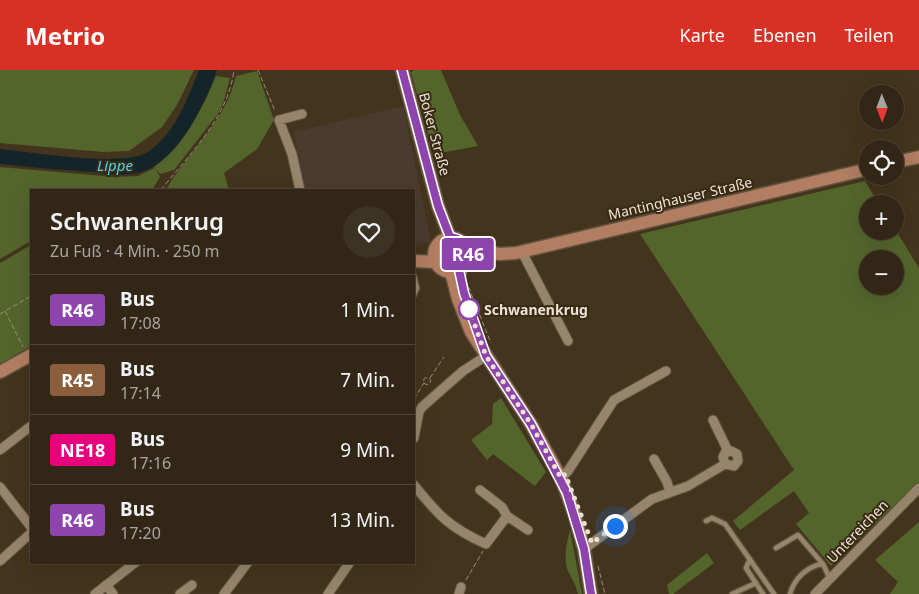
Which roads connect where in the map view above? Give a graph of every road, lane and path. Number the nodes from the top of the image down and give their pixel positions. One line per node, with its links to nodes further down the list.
1 (234, 70): 9 (path)
2 (258, 70): 5 (path)
3 (402, 70): 11 (main road, Boker Straße)
4 (302, 114): 5 (street)
5 (279, 120): 10 (street)
6 (919, 157): 7 (main road)
7 (904, 160)
8 (859, 171): 12 (main road, Mantinghauser Straße)
9 (162, 189)
10 (300, 189)
11 (440, 248): 13 (main road); 14 (main road); 15 (main road); 16 (main road)
12 (522, 252): 13 (main road, Mantinghauser Straße); 22 (street)
13 (470, 256): 16 (main road); 23 (path)
14 (415, 257)
15 (415, 260)
16 (455, 271): 23 (main road)
17 (415, 280): 18 (lane)
18 (415, 293)
19 (30, 297): 20 (path)
20 (5, 311): 21 (path); 24 (path)
21 (0, 314)
22 (568, 341)
23 (490, 351): 32 (street); 40 (main road)
24 (30, 356): 27 (main road)
25 (444, 357): 28 (path)
26 (666, 371): 40 (street)
27 (0, 372)
28 (430, 378): 29 (path); 29 (path)
29 (424, 383): 30 (path)
30 (415, 397)
31 (415, 404): 32 (street)
32 (422, 407): 35 (street)
33 (713, 420): 37 (street)
34 (30, 427): 36 (street)
35 (415, 433)
36 (0, 450)
37 (728, 451): 39 (street); 39 (street)
38 (654, 459): 44 (street)
39 (725, 464): 44 (street)
40 (561, 478): 53 (main road)
41 (415, 486): 51 (street)
42 (919, 488): 61 (street, Untereichen)
43 (480, 490): 46 (street)
44 (670, 492): 53 (street)
45 (2, 493): 48 (street)
46 (507, 516): 49 (street); 51 (street)
47 (706, 521): 55 (lane)
48 (30, 526)
49 (528, 530)
50 (30, 534): 56 (street)
51 (486, 544): 65 (path)
52 (776, 548): 60 (lane)
53 (584, 549): 71 (main road)
54 (596, 559): 72 (path)
55 (750, 559): 62 (lane); 75 (lane)
56 (0, 561)
57 (133, 564): 63 (street)
58 (246, 564): 69 (street)
59 (349, 564): 70 (street)
60 (823, 564): 61 (lane); 76 (lane)
61 (830, 579): 77 (street, Untereichen)
62 (756, 583): 73 (lane); 74 (lane)
63 (106, 585): 66 (street); 67 (street)
64 (192, 585): 68 (street)
65 (460, 591)
66 (94, 594)
67 (113, 594)
68 (180, 594)
69 (224, 594)
70 (328, 594)
71 (591, 594)
72 (605, 594)
73 (732, 594)
74 (763, 594)
75 (774, 594)
76 (790, 594)
77 (815, 594)

